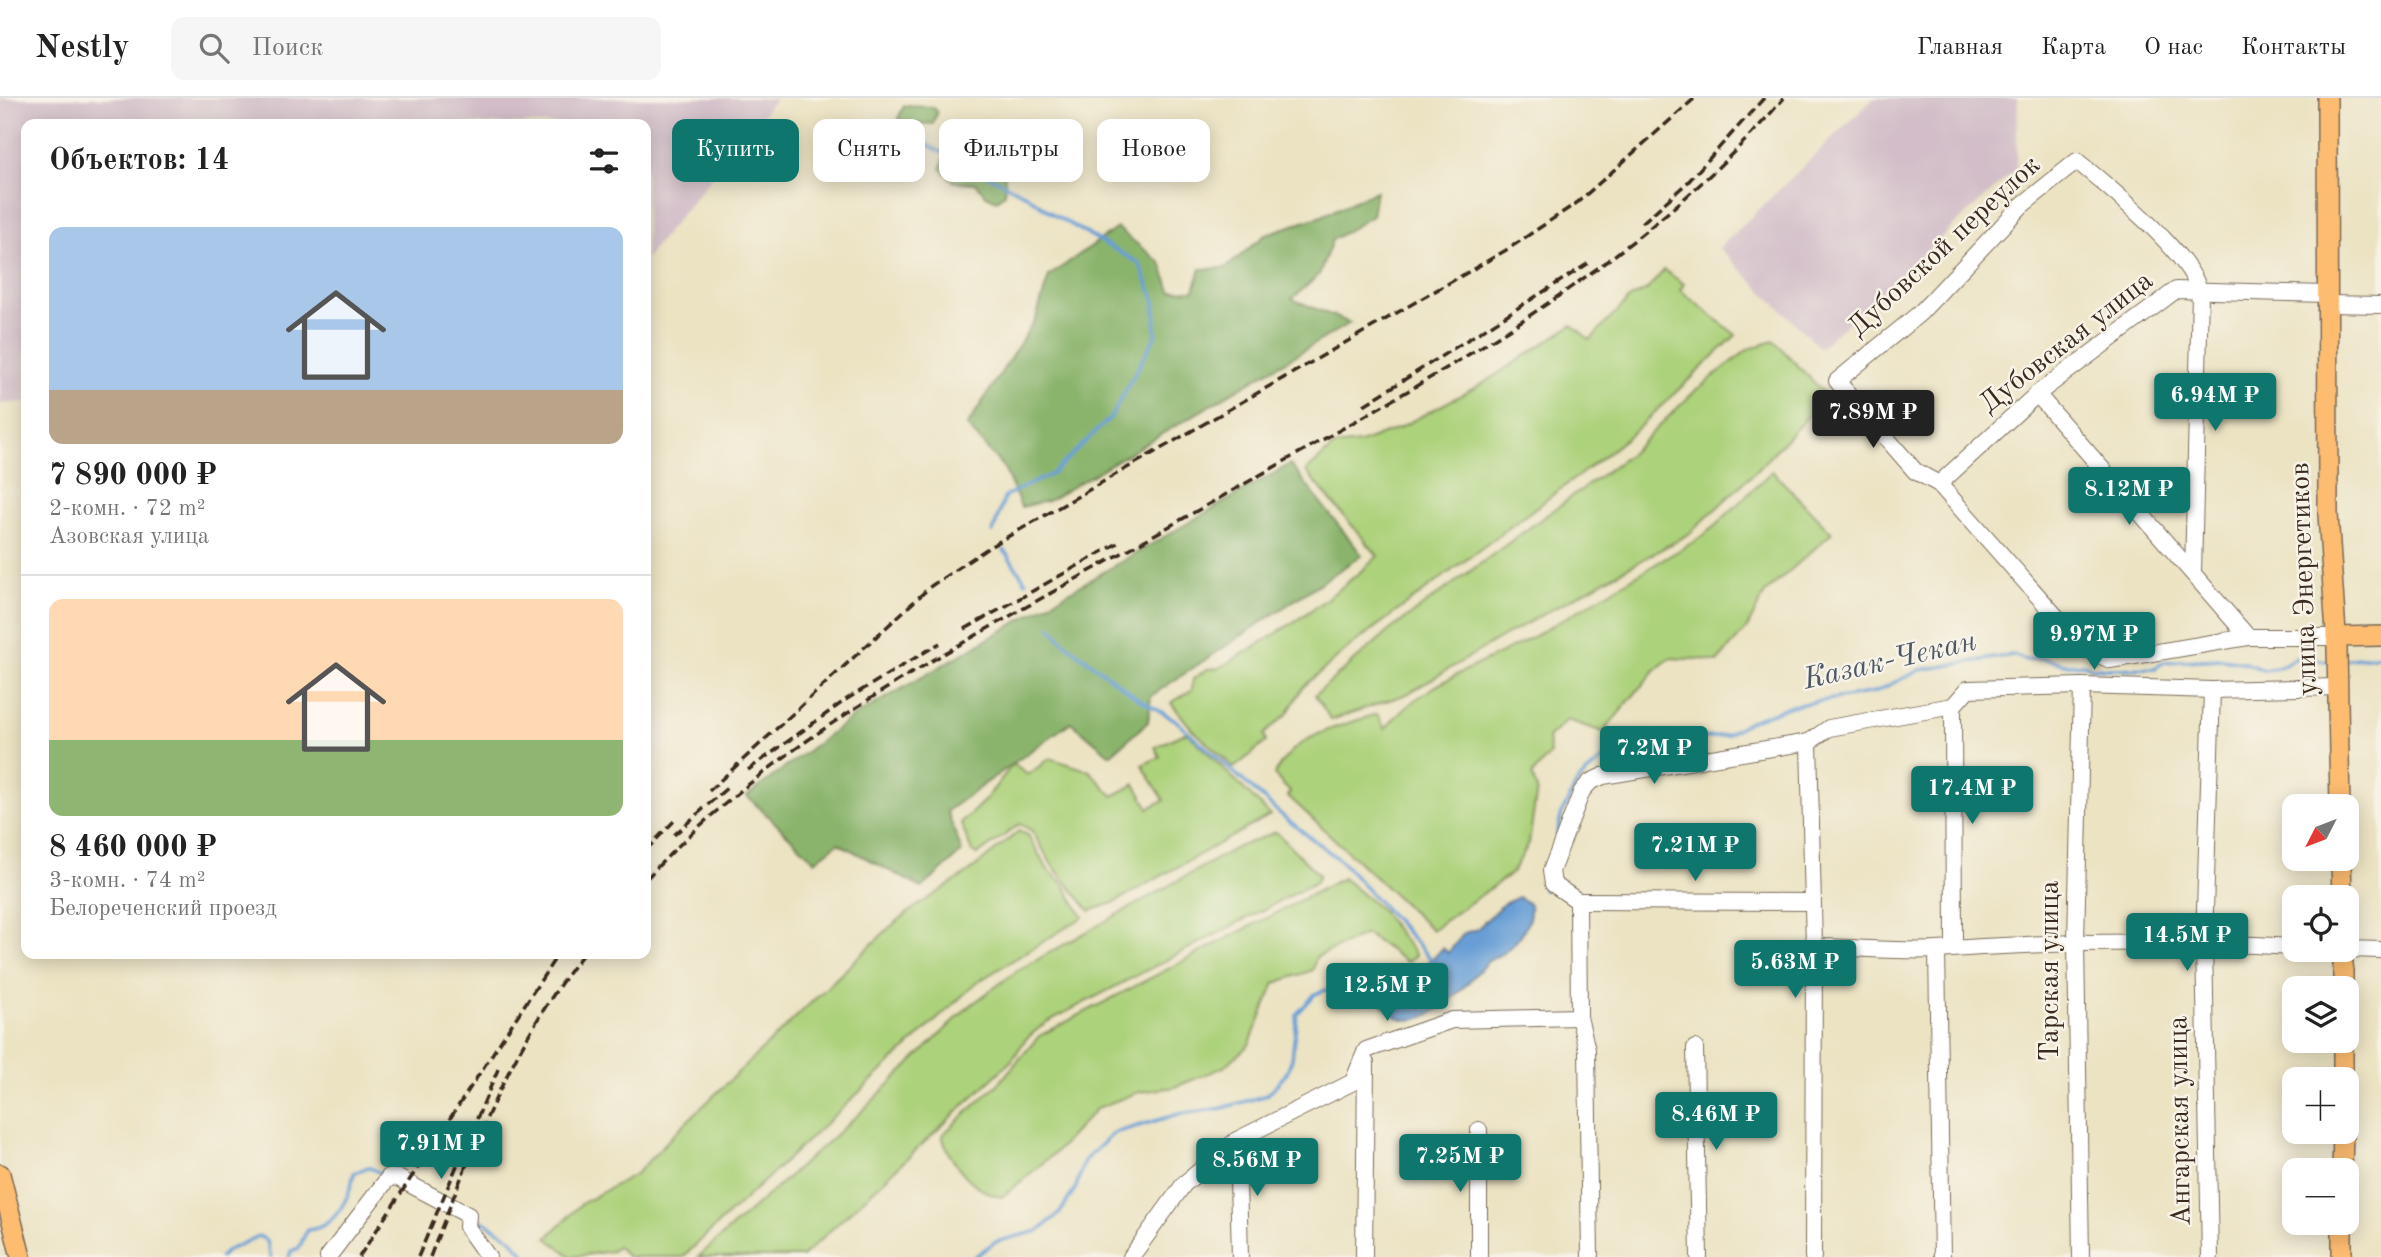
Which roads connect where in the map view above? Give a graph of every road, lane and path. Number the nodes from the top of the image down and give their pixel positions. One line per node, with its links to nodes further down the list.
1 (2327, 98): 3 (main road, улица Энергетиков)
2 (2200, 292): 3 (street, Дубовская улица); 5 (street, Дубовская улица); 6 (street, Дубовской переулок); 7 (street)
3 (2328, 299): 4 (street, Дубовская улица); 10 (main road, улица Энергетиков)
4 (2381, 306)
5 (2037, 394): 6 (street, Дубовская улица); 7 (street)
6 (1939, 484): 9 (street)
7 (2193, 572): 9 (street)
8 (2381, 636): 10 (main road)
9 (2248, 637): 10 (street)
10 (2336, 643): 11 (main road, улица Энергетиков)
11 (2336, 682): 13 (street); 16 (main road, улица Энергетиков)
12 (2082, 686): 13 (street); 14 (street); 19 (street, Тарская улица)
13 (2212, 690): 20 (street, Ангарская улица)
14 (1953, 706): 15 (street); 21 (street)
15 (1809, 742): 17 (street); 18 (street)
16 (2340, 794)
17 (1578, 901): 18 (street); 27 (street)
18 (1812, 902): 23 (street)
19 (2076, 942): 20 (street); 21 (street); 45 (street, Тарская улица)
20 (2204, 942): 22 (street); 46 (street, Ангарская улица)
21 (1954, 946): 24 (street)
22 (2282, 946)
23 (1814, 947): 24 (street); 43 (street)
24 (1937, 950): 44 (street)
25 (2359, 950): 26 (street)
26 (2381, 950)
27 (1579, 1017): 29 (street); 41 (street)
28 (1695, 1048): 42 (street)
29 (1366, 1050): 31 (street); 39 (street)
30 (1479, 1130): 40 (street)
31 (1237, 1140): 37 (street); 38 (street)
32 (0, 1174): 34 (main road)
33 (2342, 1235): 47 (main road)
34 (21, 1257)
35 (328, 1257): 36 (street)
36 (488, 1257)
37 (1131, 1257)
38 (1240, 1257)
39 (1364, 1257)
40 (1479, 1257)
41 (1590, 1257)
42 (1699, 1257)
43 (1813, 1257)
44 (1942, 1257)
45 (2081, 1257)
46 (2210, 1257)
47 (2342, 1257)

